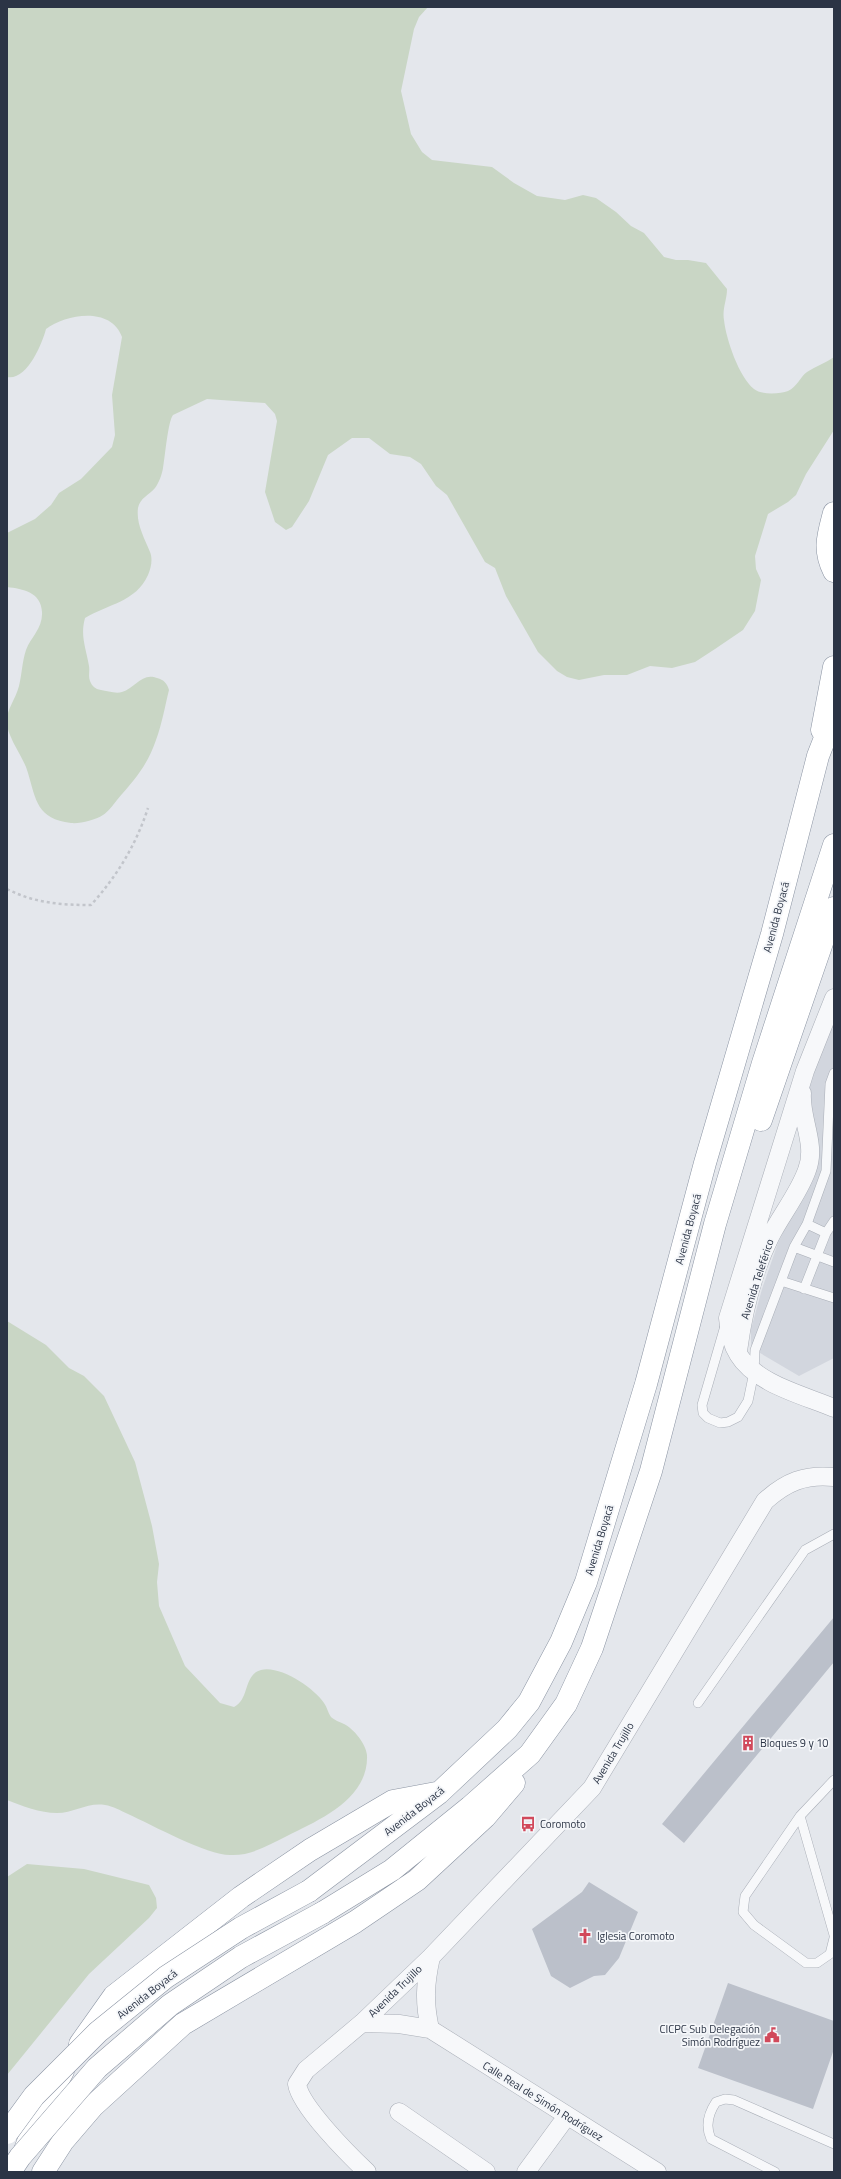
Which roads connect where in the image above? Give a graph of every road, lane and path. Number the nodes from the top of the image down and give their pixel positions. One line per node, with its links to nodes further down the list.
1 (834, 513): 2 (highway)
2 (834, 572)
3 (834, 667): 5 (highway)
4 (834, 715): 5 (highway, Avenida Boyacá)
5 (818, 756): 33 (highway, Avenida Boyacá)
6 (148, 808): 8 (path)
7 (834, 845): 15 (highway, Avenida Boyacá)
8 (7, 889)
9 (833, 913): 15 (highway)
10 (834, 998): 11 (street, Avenida Teleférico)
11 (804, 1071): 24 (street, Avenida Teleférico); 25 (street, Avenida Teleférico)
12 (834, 1072): 13 (lane)
13 (832, 1114): 16 (lane)
14 (834, 1221): 17 (lane)
15 (715, 1224): 31 (highway, Avenida Boyacá)
16 (807, 1224): 17 (lane); 18 (lane)
17 (826, 1233): 19 (lane)
18 (794, 1247): 19 (lane); 21 (lane)
19 (818, 1256): 20 (lane); 22 (lane)
20 (834, 1262)
21 (781, 1281): 22 (lane); 26 (lane)
22 (804, 1288): 23 (lane)
23 (834, 1298)
24 (728, 1318): 25 (street, Avenida Teleférico); 26 (lane)
25 (738, 1354): 26 (street, Avenida Teleférico)
26 (754, 1372): 27 (street, Avenida Teleférico)
27 (834, 1408)
28 (834, 1477): 36 (street, Avenida Trujillo)
29 (834, 1534): 30 (lane)
30 (698, 1703)
31 (530, 1754): 43 (highway, Avenida Boyacá, bridge); 45 (highway)
32 (834, 1780): 34 (lane)
33 (439, 1793): 41 (highway, Avenida Boyacá, bridge); 44 (highway)
34 (800, 1816): 35 (lane); 35 (lane)
35 (834, 1937)
36 (431, 1957): 37 (street, Avenida Trujillo); 38 (street)
37 (362, 2023): 38 (street, Calle Real de Simón Rodríguez); 46 (street, Avenida Trujillo)
38 (430, 2029): 40 (street, Calle Real de Simón Rodríguez)
39 (399, 2112): 47 (street)
40 (567, 2116): 48 (street); 49 (street, Calle Real de Simón Rodríguez)
41 (7, 2133)
42 (834, 2144): 50 (lane)
43 (10, 2172)
44 (18, 2172)
45 (43, 2172)
46 (367, 2172)
47 (486, 2172)
48 (526, 2172)
49 (657, 2172)
50 (775, 2172)

